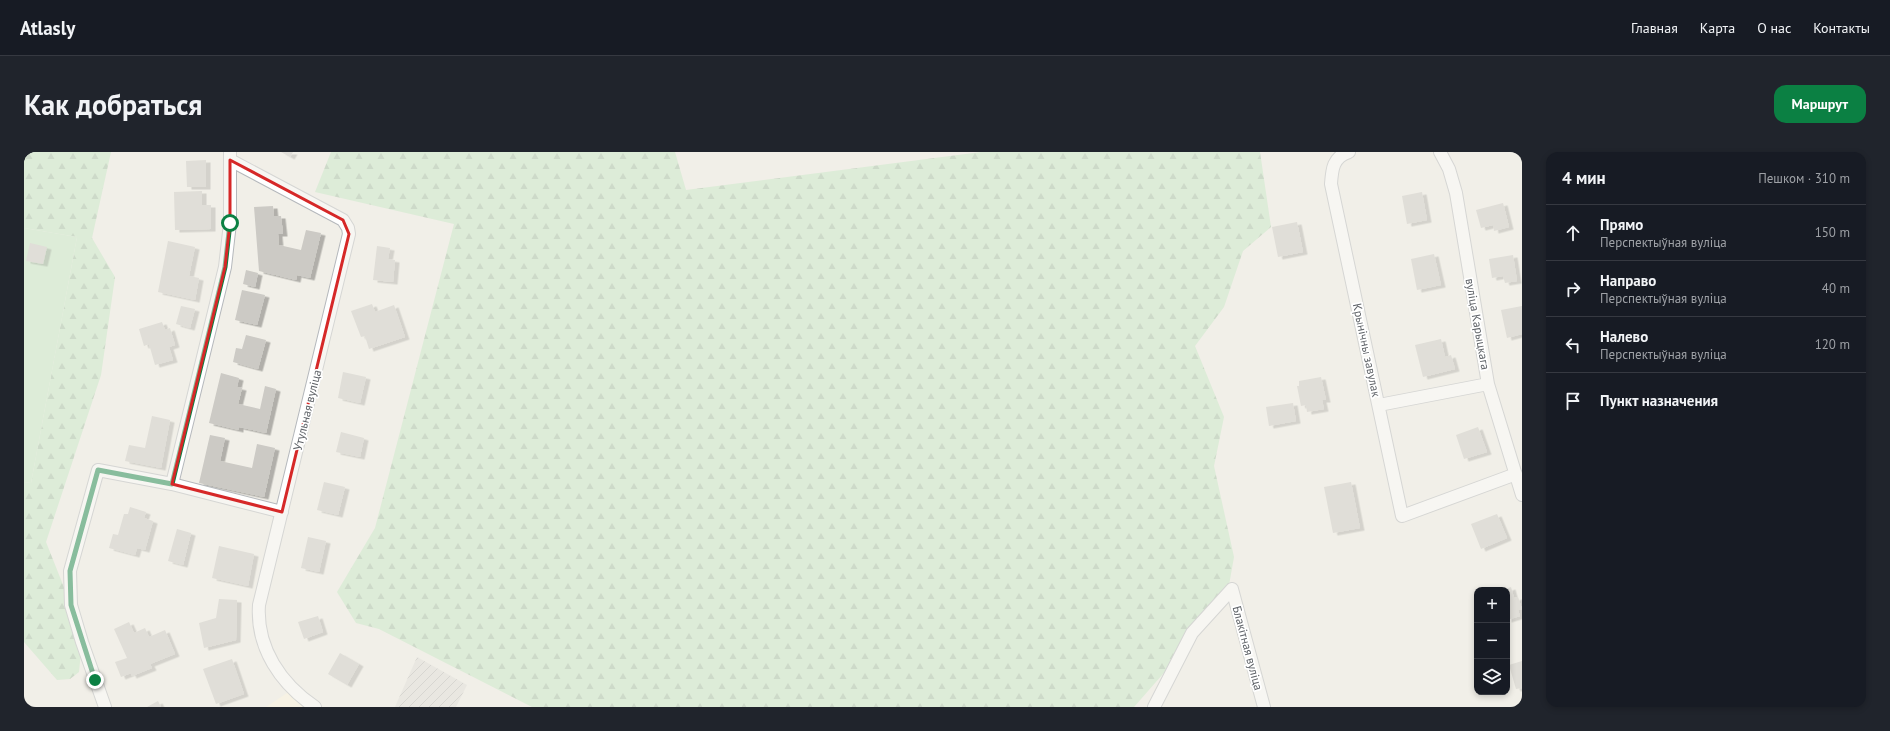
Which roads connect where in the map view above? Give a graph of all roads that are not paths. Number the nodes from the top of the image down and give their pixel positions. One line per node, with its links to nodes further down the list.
1 (1349, 152): 5 (street, Крынічны завулак)
2 (1440, 152): 4 (street, вуліца Карыцкага)
3 (230, 156): 7 (street); 9 (street, Утульная вуліца)
4 (1488, 384): 5 (street); 6 (street, вуліца Карыцкага)
5 (1379, 405): 6 (street, Крынічны завулак)
6 (1516, 474): 8 (street, вуліца Карыцкага)
7 (172, 484): 9 (street); 10 (street)
8 (1522, 495)
9 (282, 512): 11 (street, Утульная вуліца)
10 (105, 707)
11 (315, 707)
12 (1154, 707): 13 (street, Блакітная вуліца)
13 (1264, 707)

